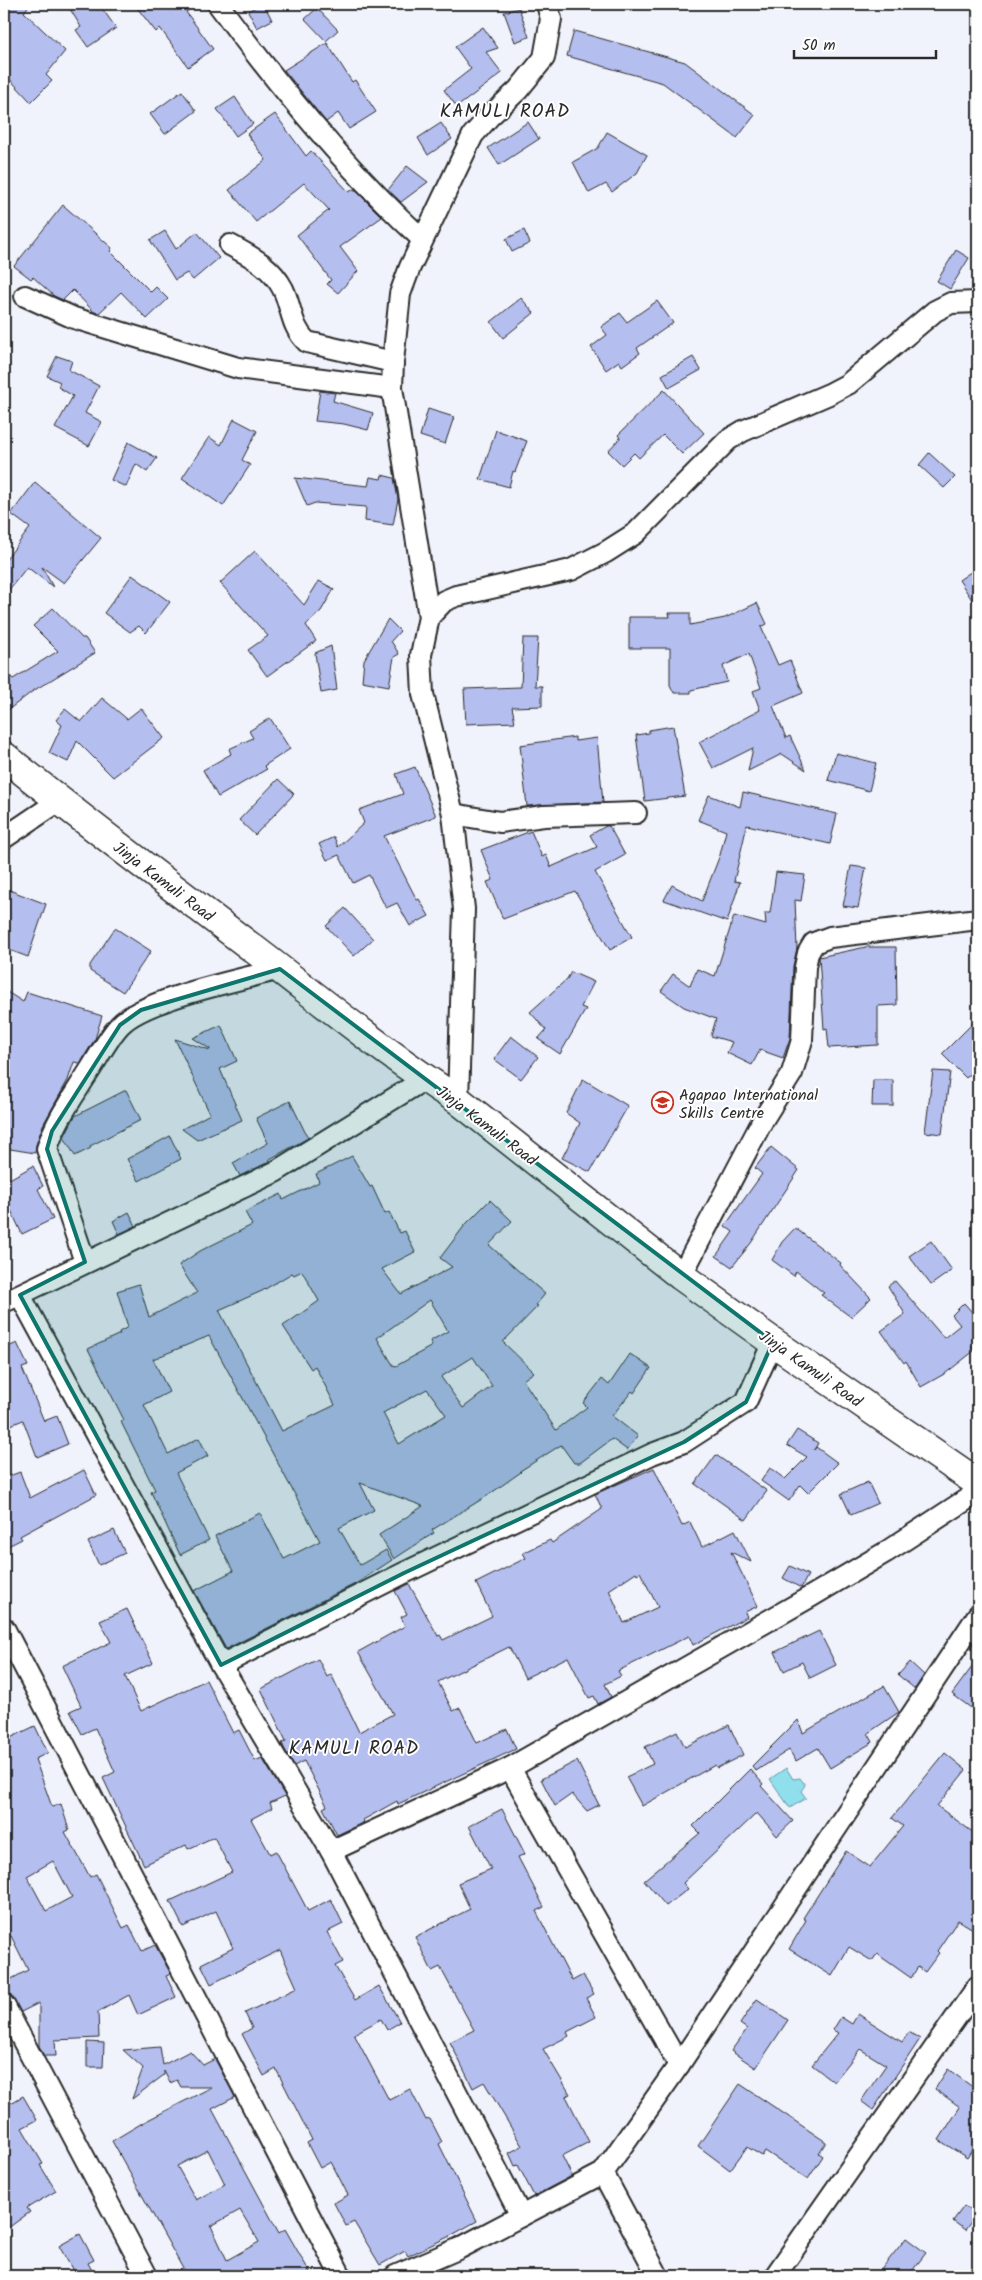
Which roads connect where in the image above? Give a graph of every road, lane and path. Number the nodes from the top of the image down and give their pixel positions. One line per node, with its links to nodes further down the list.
1 (218, 4): 3 (street)
2 (546, 4): 3 (street)
3 (422, 239): 7 (street)
4 (230, 245): 7 (street)
5 (25, 296): 8 (street)
6 (978, 302): 9 (street)
7 (392, 362): 8 (street)
8 (392, 388): 9 (street)
9 (429, 617): 13 (street)
10 (4, 756): 11 (main road, Jinja Kamuli Road)
11 (59, 801): 14 (street); 16 (main road, Jinja Kamuli Road)
12 (636, 813): 13 (street)
13 (453, 814): 18 (street)
14 (4, 838)
15 (978, 919): 20 (street)
16 (280, 970): 17 (main road, Jinja Kamuli Road); 19 (street)
17 (425, 1079): 18 (main road, Jinja Kamuli Road); 19 (street)
18 (458, 1100): 20 (main road, Jinja Kamuli Road)
19 (86, 1262): 21 (street)
20 (681, 1276): 22 (main road, Jinja Kamuli Road)
21 (12, 1298): 27 (street)
22 (774, 1342): 23 (main road, Jinja Kamuli Road); 27 (street)
23 (978, 1483)
24 (978, 1492): 28 (street)
25 (978, 1615): 32 (street)
26 (4, 1628): 36 (street)
27 (221, 1665): 29 (street)
28 (510, 1768): 29 (street); 32 (street)
29 (331, 1851): 34 (street)
30 (978, 1986): 39 (street)
31 (4, 2006): 35 (street)
32 (679, 2065): 33 (street)
33 (603, 2173): 34 (street); 38 (street)
34 (521, 2216): 37 (street)
35 (146, 2276)
36 (341, 2276)
37 (395, 2276)
38 (658, 2276)
39 (775, 2276)

